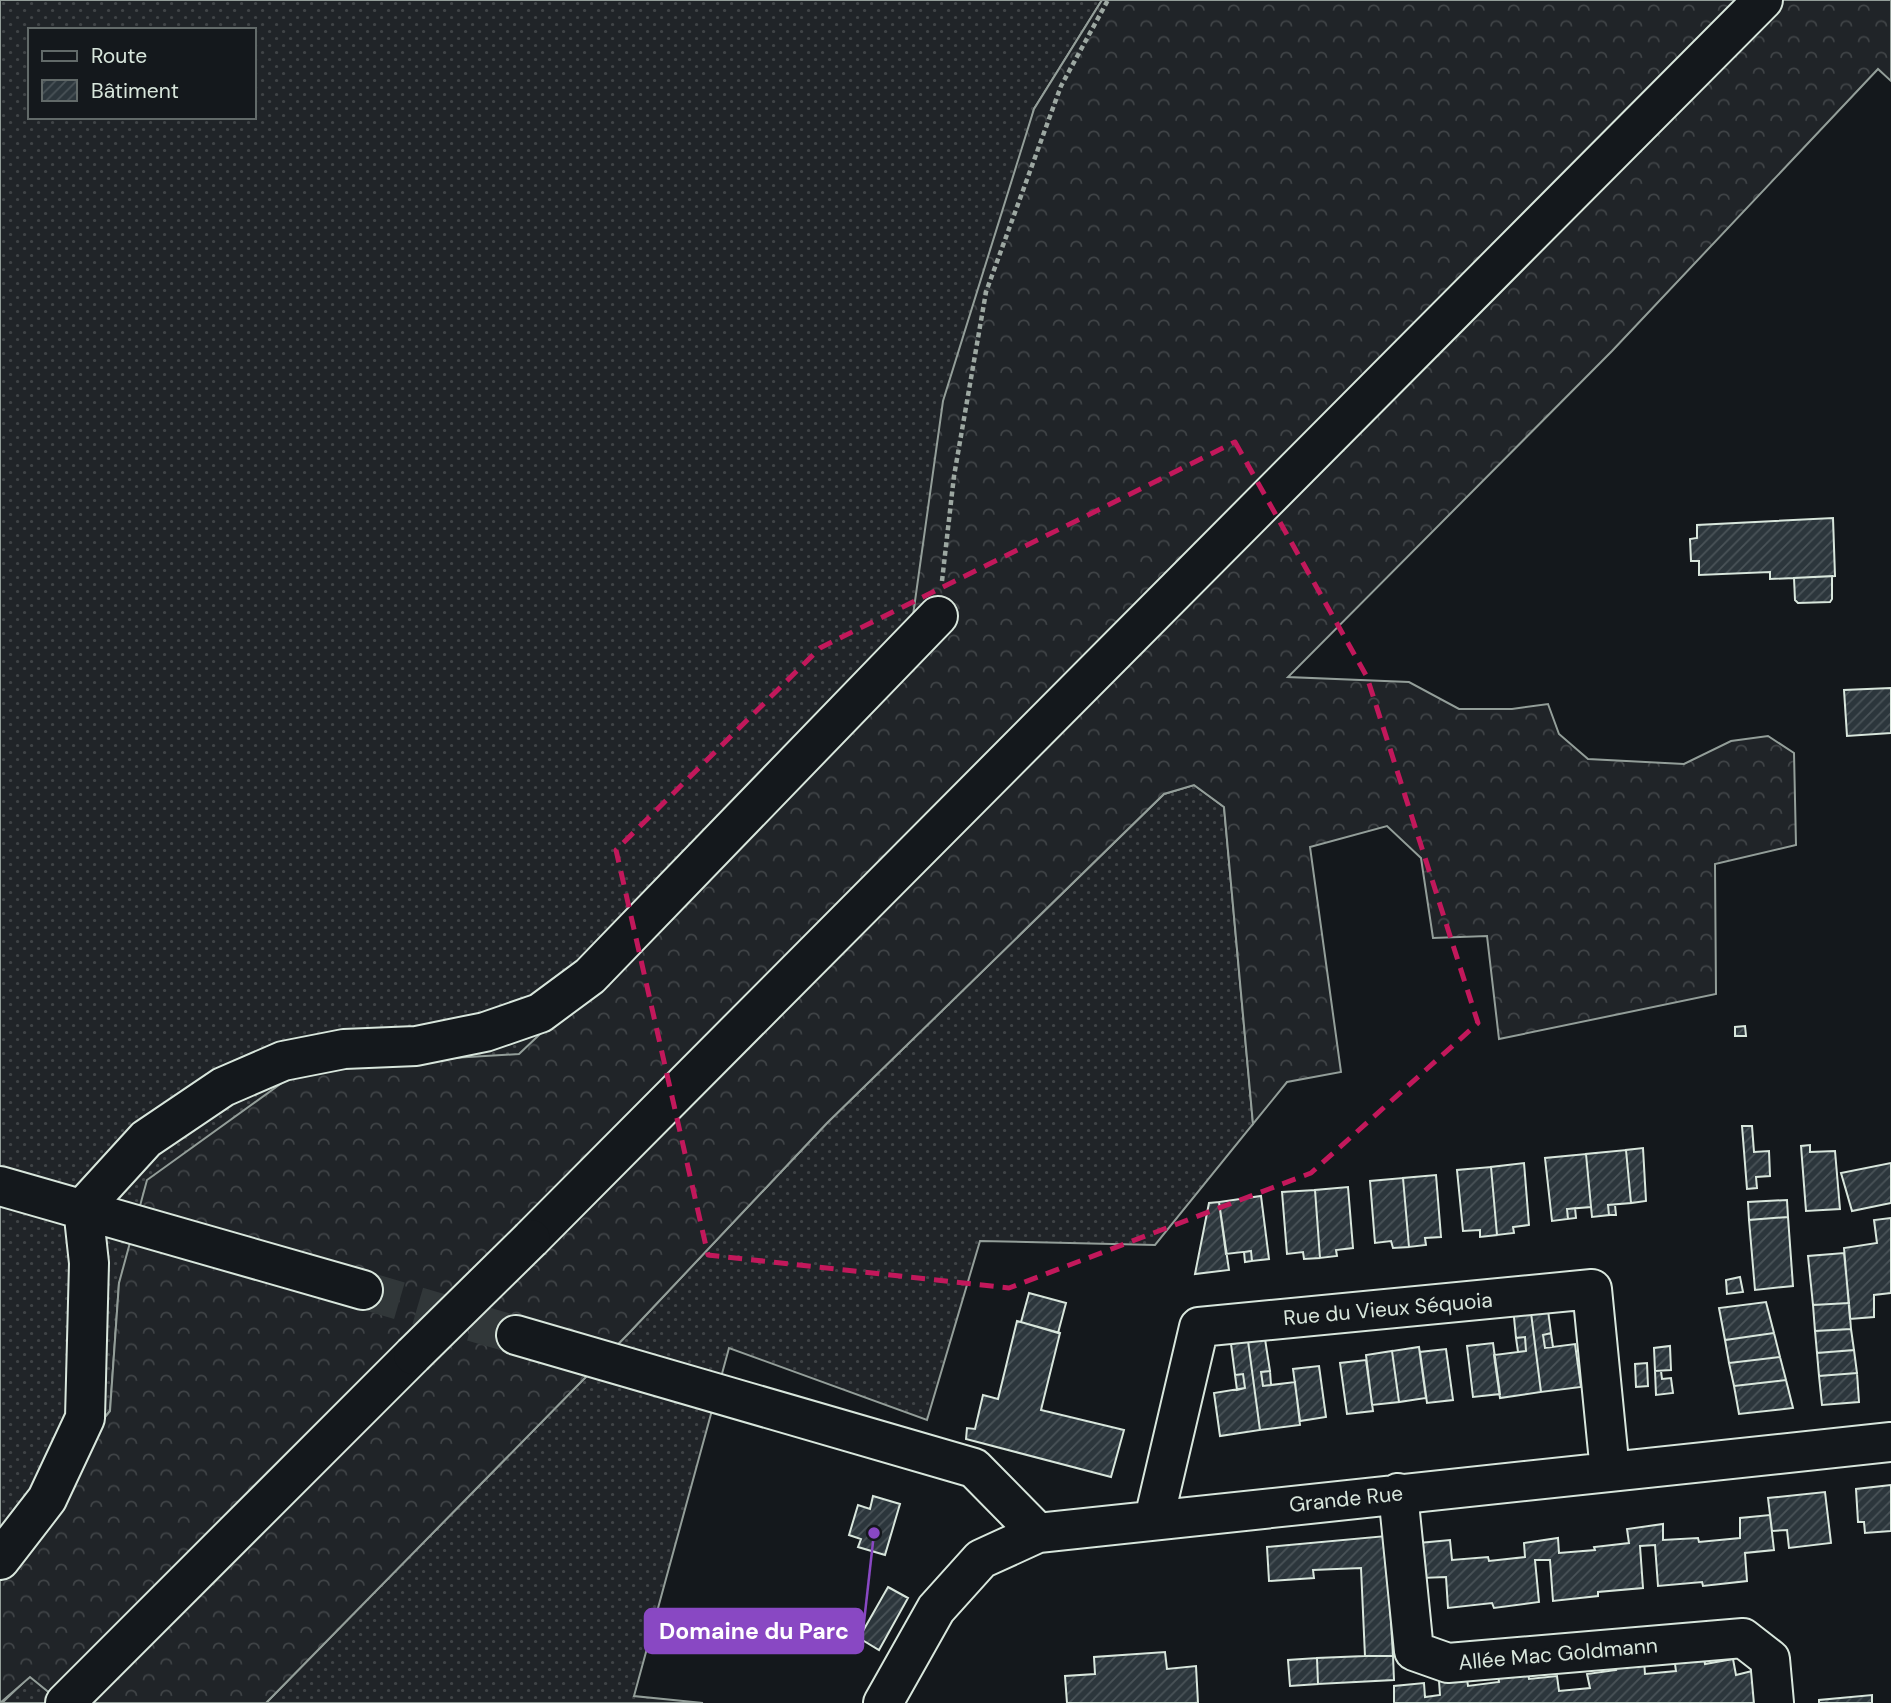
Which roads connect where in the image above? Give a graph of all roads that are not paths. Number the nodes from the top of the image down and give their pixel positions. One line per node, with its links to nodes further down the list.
1 (1763, 0): 13 (main road, bridge)
2 (938, 616): 4 (main road)
3 (0, 1186): 4 (main road)
4 (83, 1209): 5 (main road); 12 (main road)
5 (363, 1290)
6 (516, 1335): 11 (main road)
7 (1891, 1442): 8 (main road, Grande Rue)
8 (1611, 1472): 9 (main road, Grande Rue); 10 (main road, Rue du Vieux Séquoia)
9 (1398, 1493): 10 (main road, Grande Rue); 15 (main road, Allée Mac Goldmann)
10 (1154, 1519): 11 (main road, Grande Rue)
11 (1038, 1533): 14 (main road, Grande Rue)
12 (0, 1560)
13 (65, 1703)
14 (883, 1703)
15 (1774, 1703)

